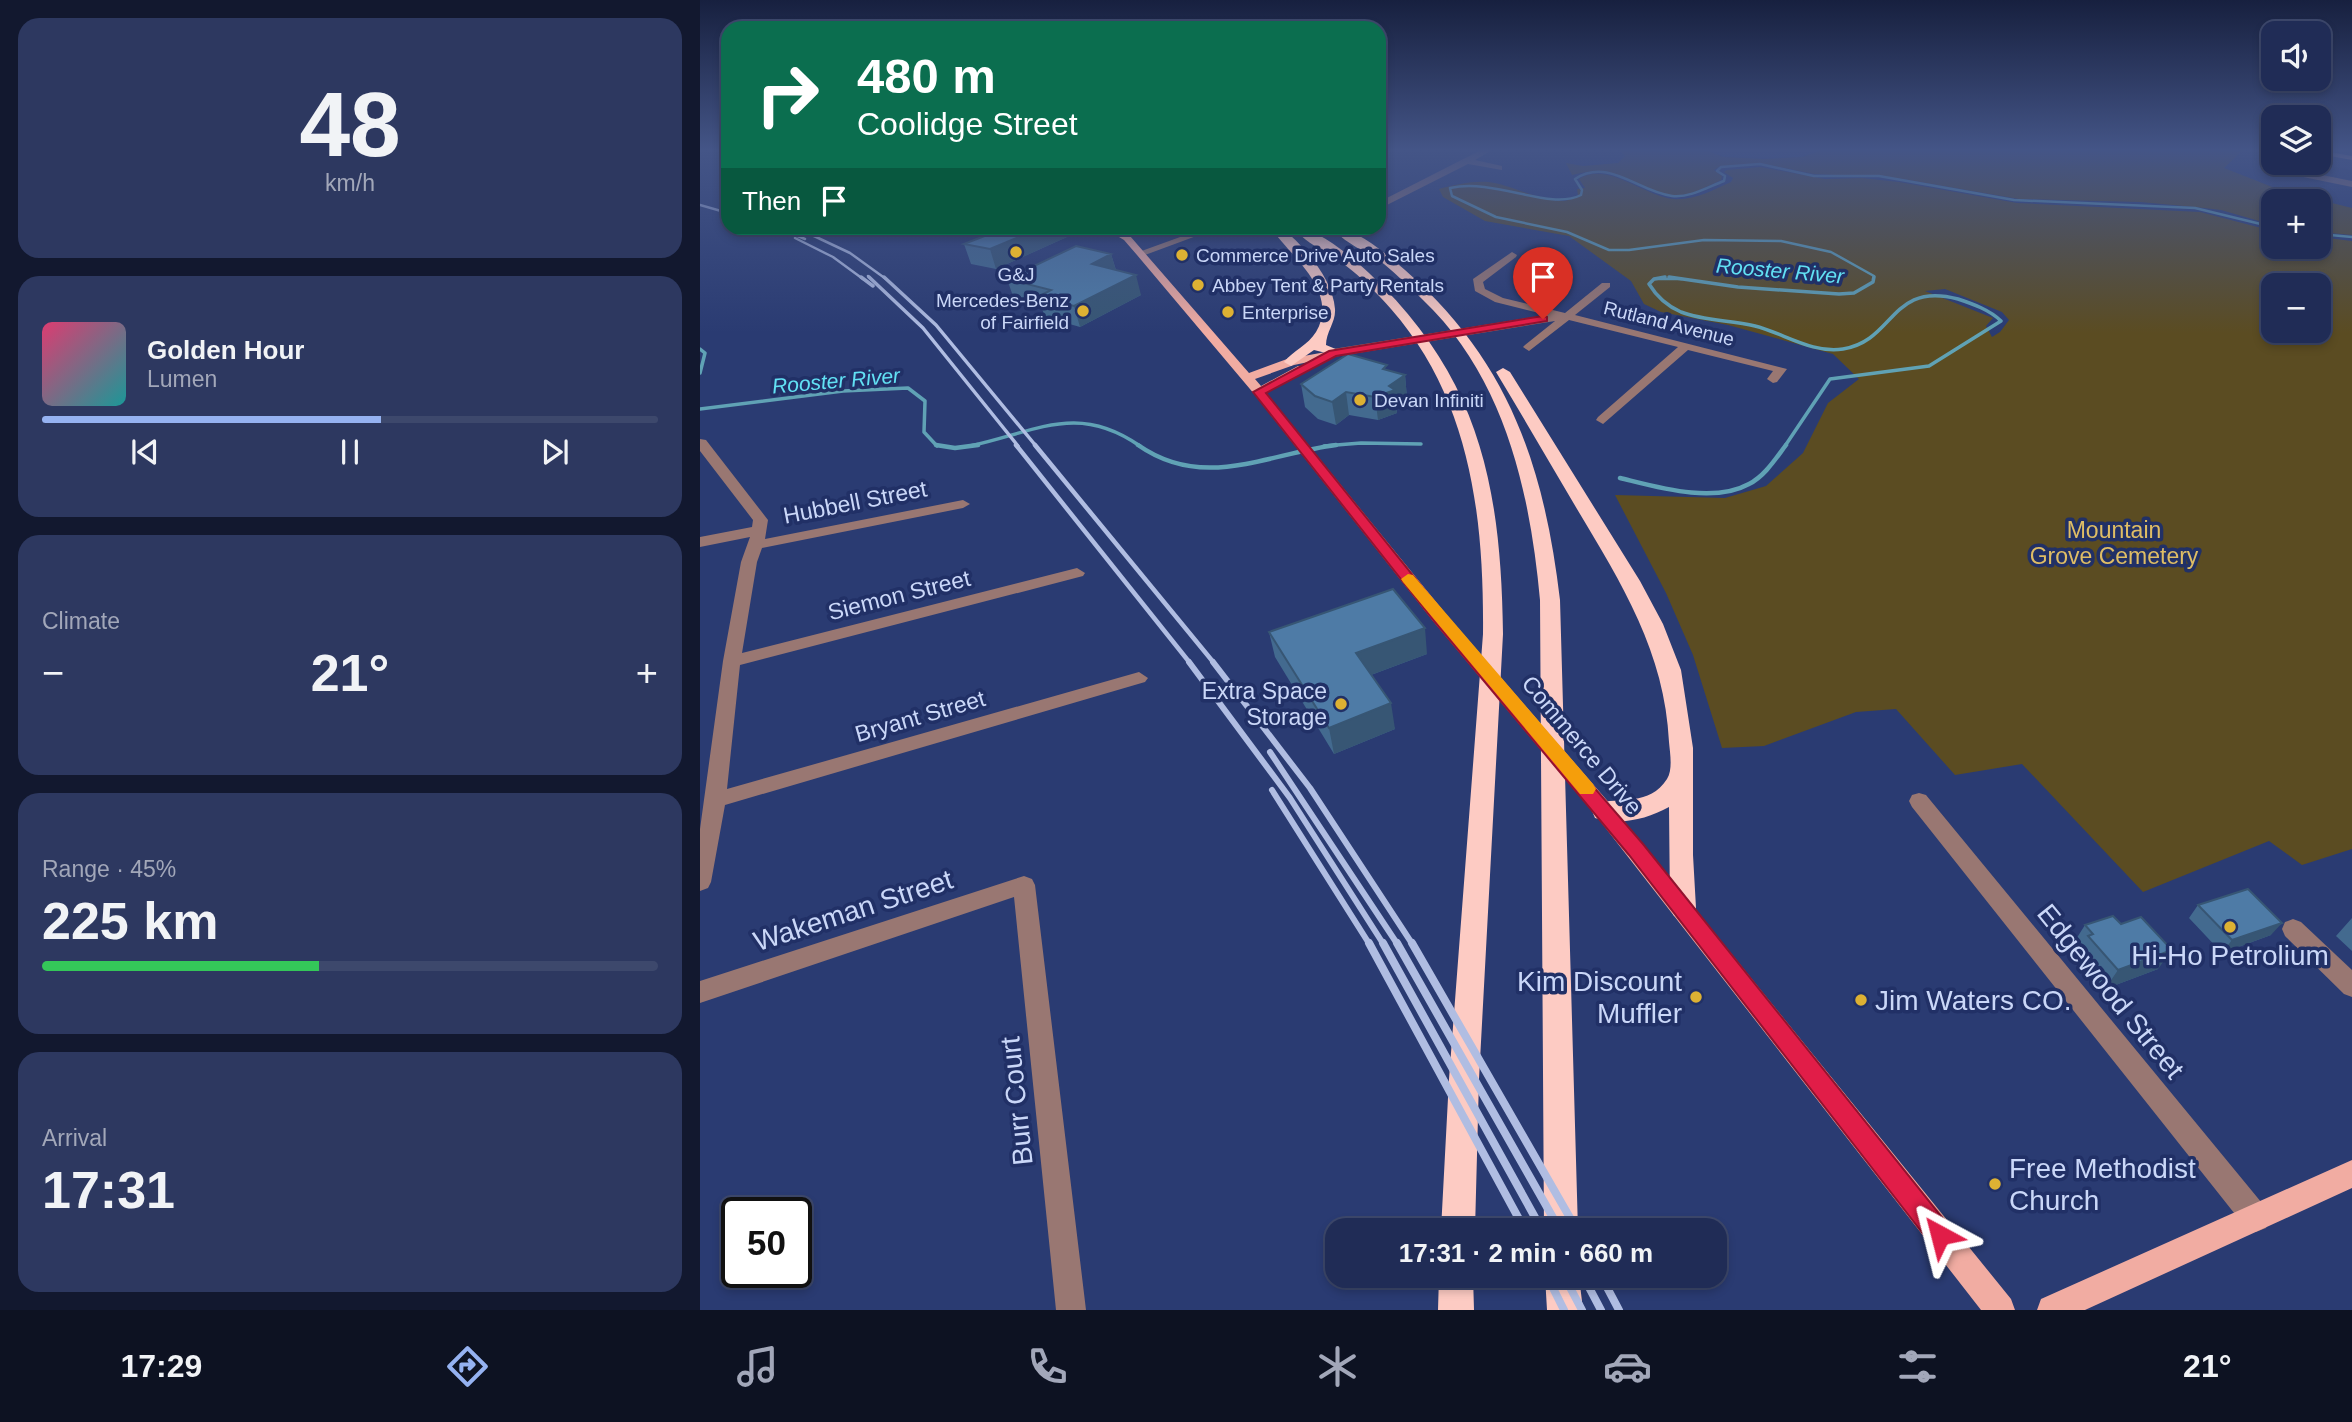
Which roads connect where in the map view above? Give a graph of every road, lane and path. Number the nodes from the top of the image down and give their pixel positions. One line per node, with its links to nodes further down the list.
1 (1121, 235): 6 (main road, Commerce Drive)
2 (1193, 235): 6 (street)
3 (1283, 235): 11 (highway)
4 (1309, 235): 38 (highway)
5 (1349, 235): 10 (highway)
6 (1141, 253): 17 (main road, Commerce Drive)
7 (1512, 255): 9 (street, Rutland Avenue)
8 (1606, 285): 9 (street)
9 (1569, 315): 12 (street, Rutland Avenue); 13 (street); 14 (street)
10 (1464, 332): 27 (highway); 39 (highway)
11 (1321, 335): 14 (highway); 15 (highway)
12 (1688, 345): 16 (street, Rutland Avenue); 19 (street)
13 (1529, 347)
14 (1333, 354): 15 (main road); 18 (main road)
15 (1291, 362): 17 (main road)
16 (1777, 374)
17 (1247, 378): 18 (main road, Commerce Drive)
18 (1259, 392): 30 (main road, Commerce Drive)
19 (1604, 420)
20 (701, 443): 22 (street)
21 (964, 504): 22 (street, Hubbell Street)
22 (758, 538): 23 (street, Hubbell Street); 25 (street)
23 (700, 542)
24 (1077, 573): 25 (street, Siemon Street)
25 (732, 661): 28 (street)
26 (1139, 678): 28 (street, Bryant Street)
27 (1683, 764): 30 (highway); 33 (highway)
28 (716, 800): 31 (street)
29 (1919, 801): 40 (street, Edgewood Street)
30 (1604, 811): 33 (main road, Commerce Drive)
31 (700, 881)
32 (1024, 885): 36 (street, Wakeman Street); 43 (street, Burr Court)
33 (1683, 908): 46 (main road, Commerce Drive)
34 (2292, 929): 35 (street)
35 (2352, 986)
36 (700, 992)
37 (2352, 1174): 40 (main road)
38 (1458, 1218)
39 (1561, 1218)
40 (2256, 1218): 47 (main road)
41 (1456, 1288): 44 (highway)
42 (1563, 1288): 45 (highway)
43 (1070, 1310)
44 (1455, 1310)
45 (1565, 1310)
46 (2000, 1310)
47 (2052, 1310)

